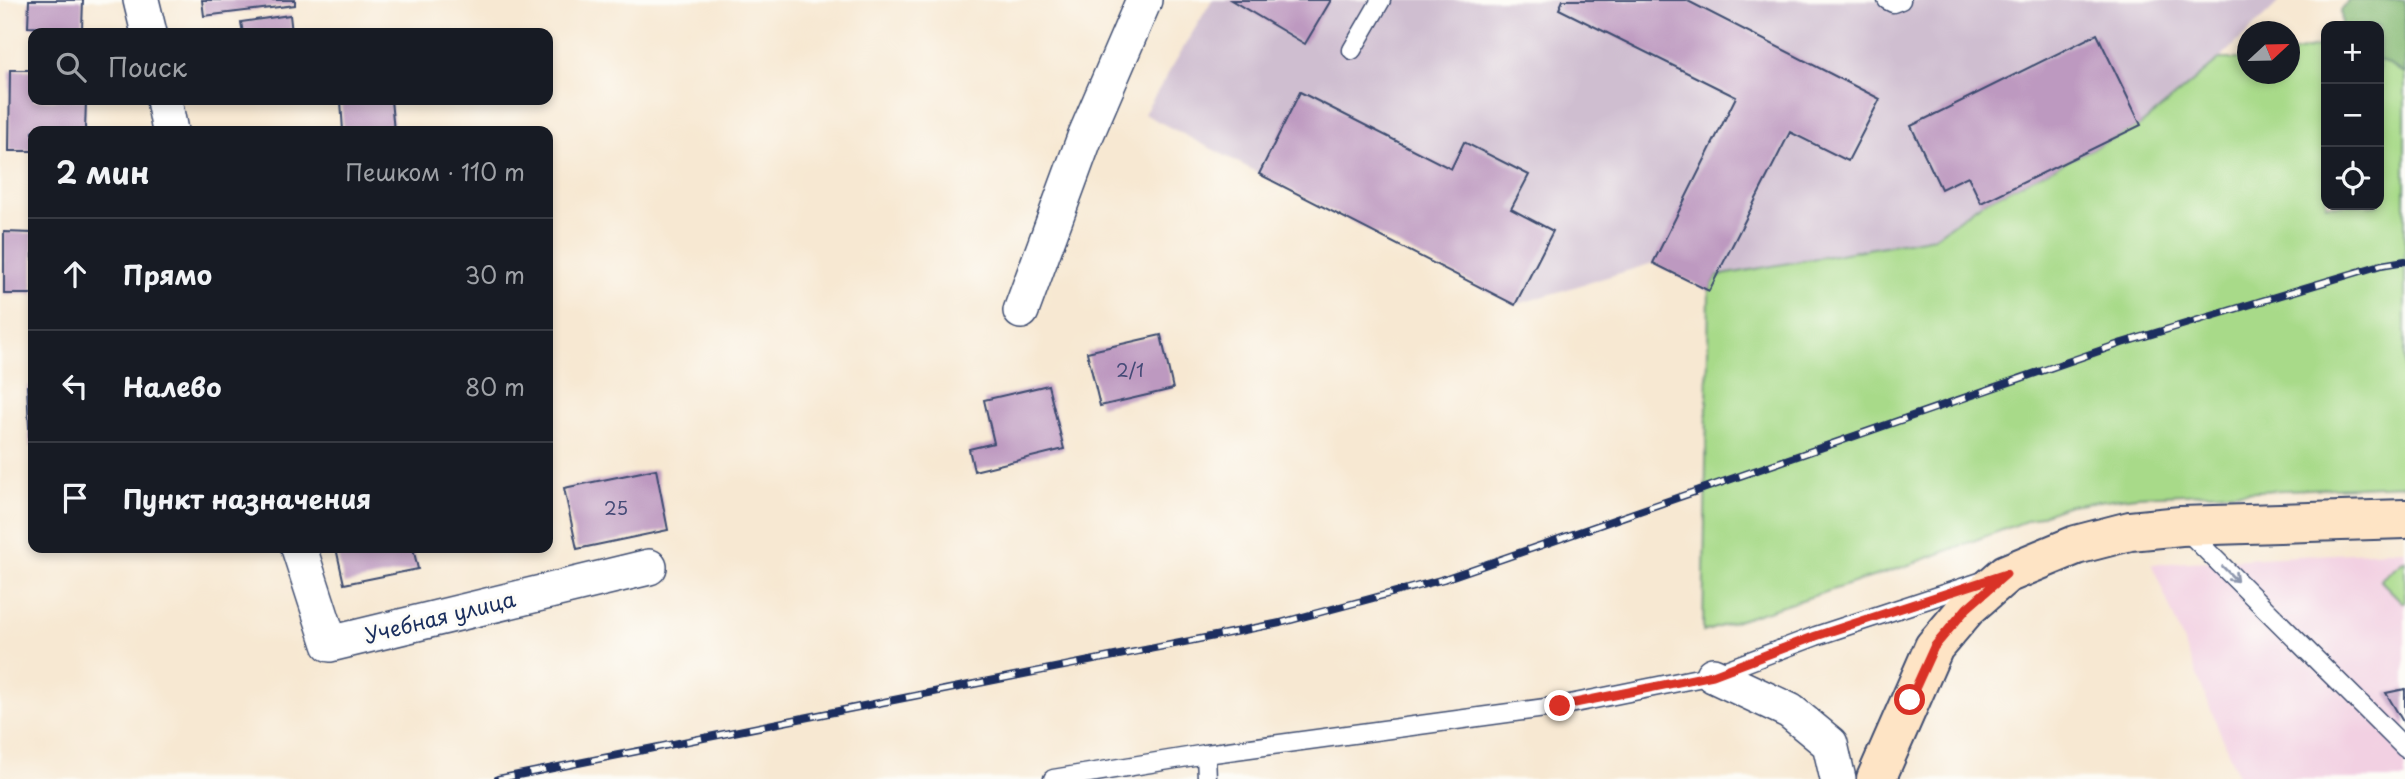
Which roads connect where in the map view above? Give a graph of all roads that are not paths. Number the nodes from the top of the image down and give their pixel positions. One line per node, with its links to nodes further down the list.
1 (141, 0): 6 (street)
2 (1144, 0): 10 (street)
3 (1381, 0): 7 (lane)
4 (1887, 0): 5 (lane)
5 (1901, 0)
6 (148, 28)
7 (1352, 50)
8 (165, 105): 9 (street)
9 (169, 126)
10 (1021, 311)
11 (2405, 519): 12 (main road)
12 (2181, 526): 15 (main road); 17 (lane, one-way to 17)
13 (301, 553): 14 (street, Учебная улица)
14 (649, 567)
15 (2006, 574): 16 (lane); 22 (main road)
16 (1713, 675): 18 (lane); 21 (street)
17 (2405, 748)
18 (1206, 754): 19 (lane); 20 (lane)
19 (1053, 779)
20 (1207, 779)
21 (1838, 779)
22 (1876, 779)

